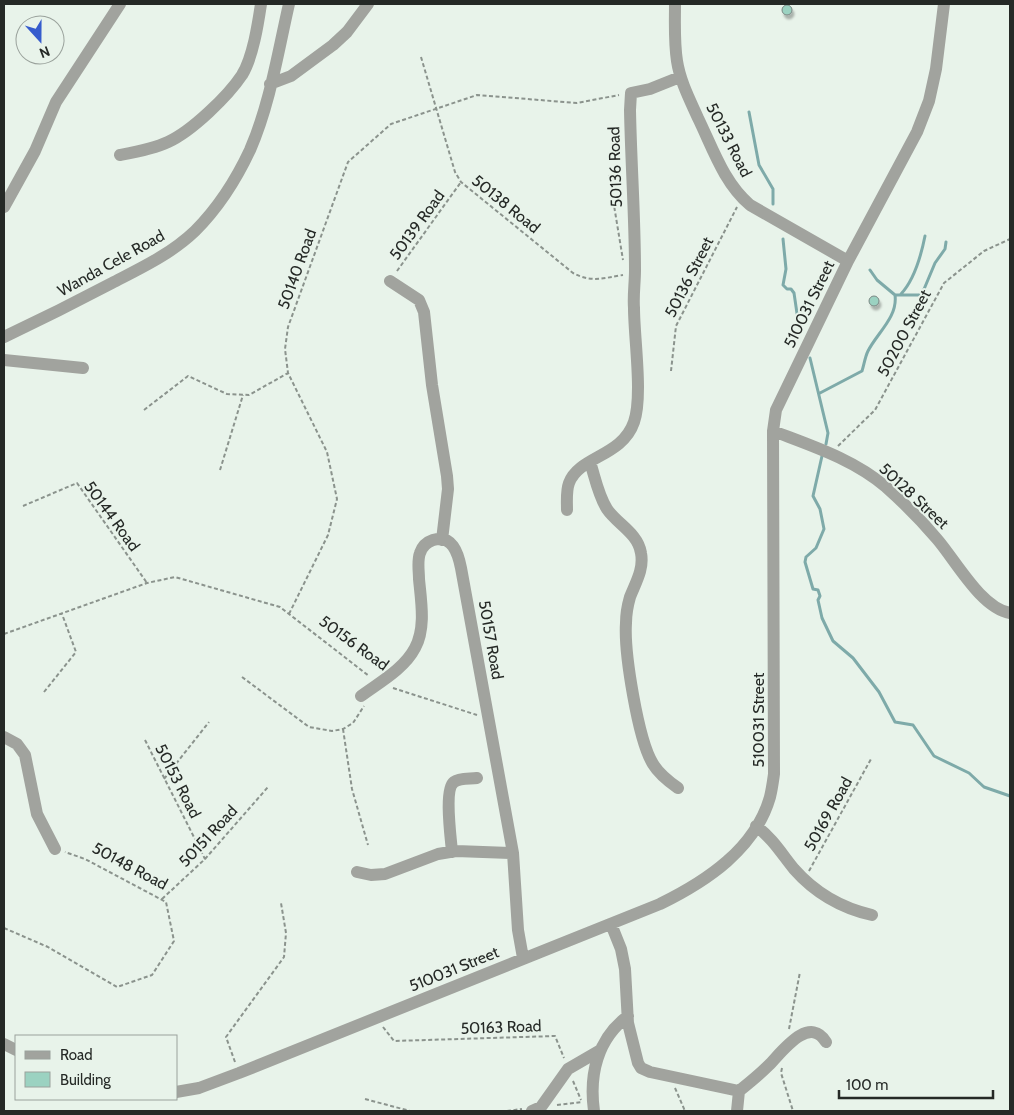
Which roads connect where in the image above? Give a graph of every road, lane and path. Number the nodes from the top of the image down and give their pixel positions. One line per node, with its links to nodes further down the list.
1 (120, 4): 16 (street)
2 (261, 4): 12 (street)
3 (289, 4): 9 (street, Wanda Cele Road)
4 (368, 4): 9 (street)
5 (675, 4): 8 (street, 50133 Road)
6 (944, 4): 18 (street, 510031 Street)
7 (421, 58): 11 (path, 50138 Road)
8 (680, 77): 10 (street); 15 (street, 50133 Road)
9 (270, 84): 22 (street, Wanda Cele Road)
10 (631, 93): 11 (path, 50140 Road); 31 (street, 50136 Road)
11 (436, 109): 14 (path, 50138 Road); 26 (path, 50140 Road)
12 (120, 155)
13 (609, 175): 19 (path)
14 (462, 182): 20 (path, 50138 Road); 21 (path, 50139 Road)
15 (742, 198): 18 (street, 50133 Road); 25 (path, 50136 Street)
16 (4, 207)
17 (1010, 239): 30 (path, 50200 Street)
18 (848, 261): 29 (street, 510031 Street)
19 (624, 266)
20 (625, 275)
21 (390, 282): 35 (street)
22 (4, 337)
23 (4, 360): 24 (street)
24 (83, 368)
25 (671, 371)
26 (288, 373): 27 (path); 38 (path, 50140 Road)
27 (243, 395): 28 (path); 32 (path)
28 (144, 410)
29 (773, 431): 30 (street, 50128 Street); 55 (street, 510031 Street)
30 (831, 453): 39 (street, 50128 Street)
31 (590, 462): 34 (street, 50136 Road); 54 (street)
32 (220, 470)
33 (23, 506): 36 (path, 50144 Road)
34 (567, 510)
35 (442, 540): 42 (street); 45 (street, 50157 Road)
36 (147, 583): 37 (path, 50156 Road); 38 (path, 50156 Road)
37 (62, 614): 40 (path, 50156 Road); 43 (path)
38 (289, 614): 42 (path, 50156 Road)
39 (1010, 614)
40 (4, 634)
41 (242, 677): 47 (path)
42 (378, 683): 44 (street); 45 (path, 50156 Road)
43 (44, 692)
44 (364, 697): 47 (path)
45 (489, 719): 59 (street)
46 (209, 722): 52 (path)
47 (343, 729): 56 (path)
48 (4, 737): 57 (street)
49 (145, 740): 52 (path, 50153 Road)
50 (871, 759): 62 (path, 50169 Road)
51 (477, 778): 58 (street)
52 (164, 779): 60 (path, 50153 Road)
53 (268, 787): 60 (path, 50151 Road)
54 (678, 788)
55 (756, 826): 62 (street); 66 (street, 510031 Street)
56 (368, 845)
57 (55, 849): 63 (path, 50148 Road)
58 (452, 852): 59 (street); 61 (street)
59 (513, 853): 68 (street)
60 (205, 858): 63 (path, 50151 Road)
61 (357, 872)
62 (805, 879): 65 (street)
63 (162, 900): 67 (path, 50148 Road)
64 (281, 903): 74 (path)
65 (872, 915)
66 (611, 924): 68 (street, 510031 Street); 69 (street)
67 (4, 928)
68 (522, 958): 70 (street, 510031 Street)
69 (628, 1016): 72 (street); 75 (street)
70 (377, 1019): 73 (path, 50163 Road); 74 (street, 510031 Street)
71 (826, 1042): 75 (street)
72 (599, 1051): 73 (street); 78 (street)
73 (568, 1070): 78 (path, 50163 Road); 80 (street)
74 (239, 1073): 76 (street, 510031 Street)
75 (740, 1091): 81 (street)
76 (178, 1092)
77 (365, 1099): 79 (path)
78 (589, 1109)
79 (410, 1111)
80 (532, 1111)
81 (737, 1111)

